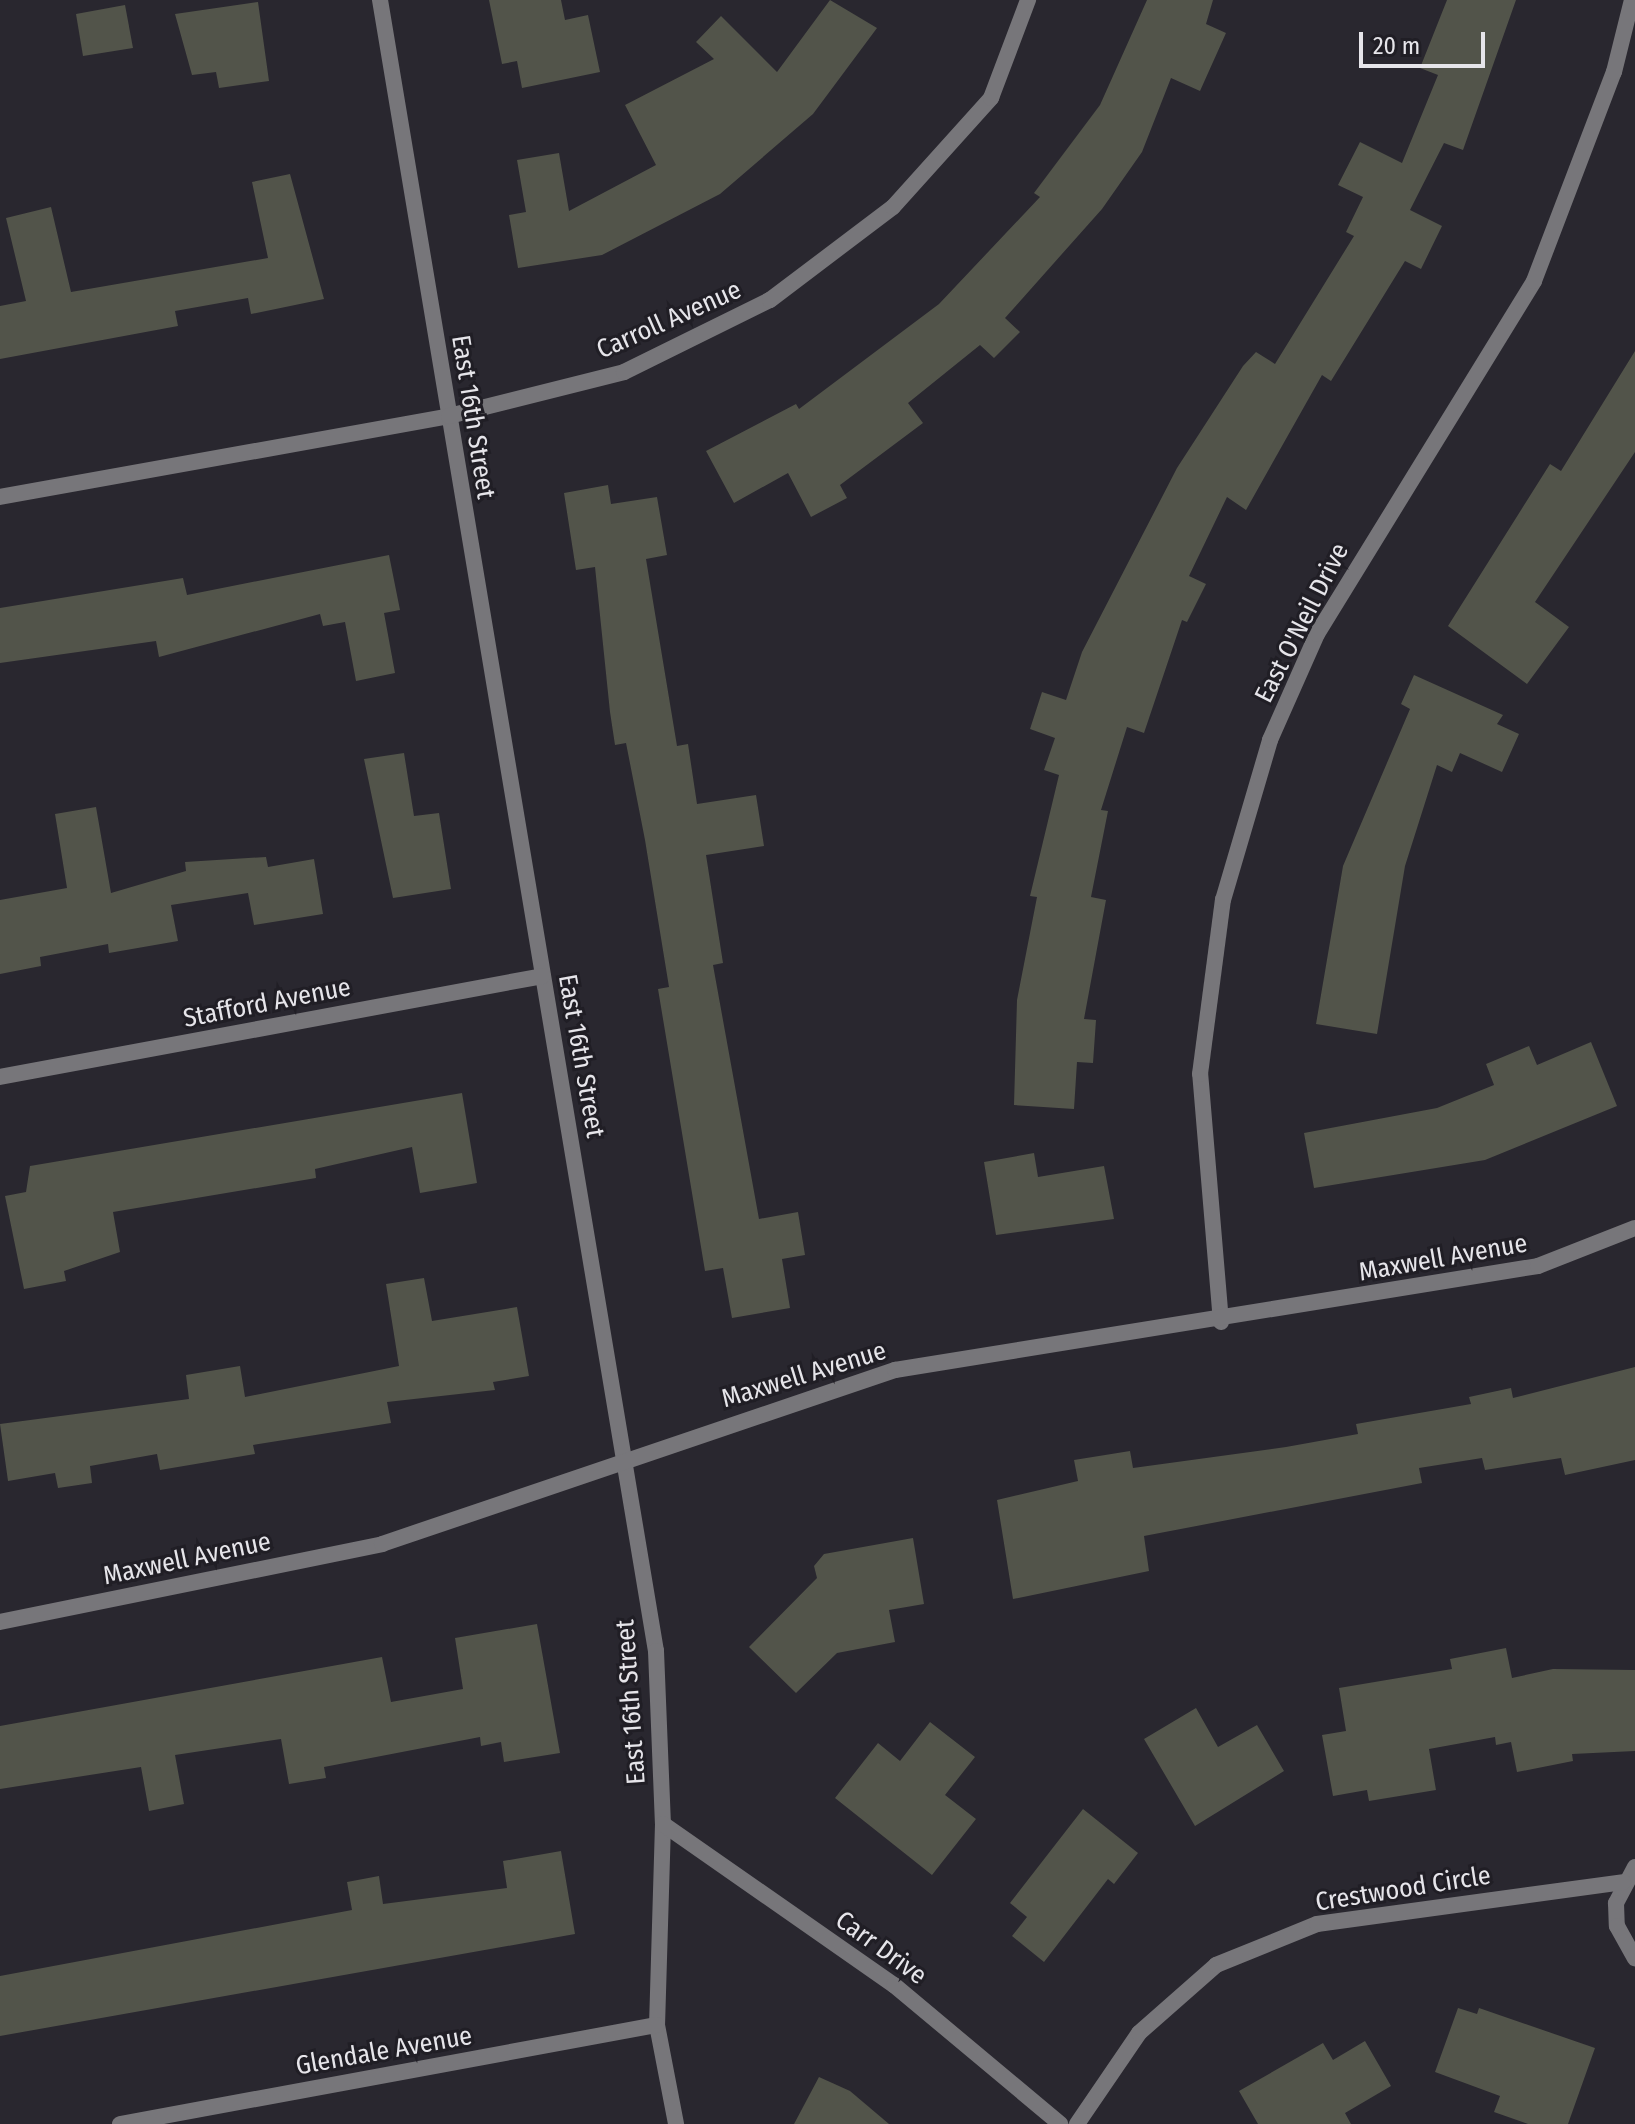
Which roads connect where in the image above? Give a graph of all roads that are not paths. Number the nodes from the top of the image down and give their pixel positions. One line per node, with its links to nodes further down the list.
1 (380, 0): 4 (street, East 16th Street)
2 (1028, 0): 4 (street, Carroll Avenue)
3 (1632, 0): 9 (street, East O'Neil Drive)
4 (449, 416): 5 (street, Carroll Avenue); 6 (street, East 16th Street)
5 (0, 497)
6 (543, 976): 7 (street, Stafford Avenue); 10 (street, East 16th Street)
7 (0, 1077)
8 (1635, 1228): 9 (street, Maxwell Avenue)
9 (1221, 1322): 10 (street, Maxwell Avenue)
10 (624, 1461): 11 (street, Maxwell Avenue); 12 (street, East 16th Street)
11 (0, 1622)
12 (663, 1824): 16 (street, East 16th Street); 19 (street, Carr Drive)
13 (1635, 1867): 14 (street)
14 (1623, 1882): 15 (street); 20 (street, Crestwood Circle)
15 (1635, 1958)
16 (657, 2025): 17 (street, Glendale Avenue); 18 (street, East 16th Street)
17 (120, 2124)
18 (676, 2124)
19 (1060, 2124)
20 (1077, 2124)

